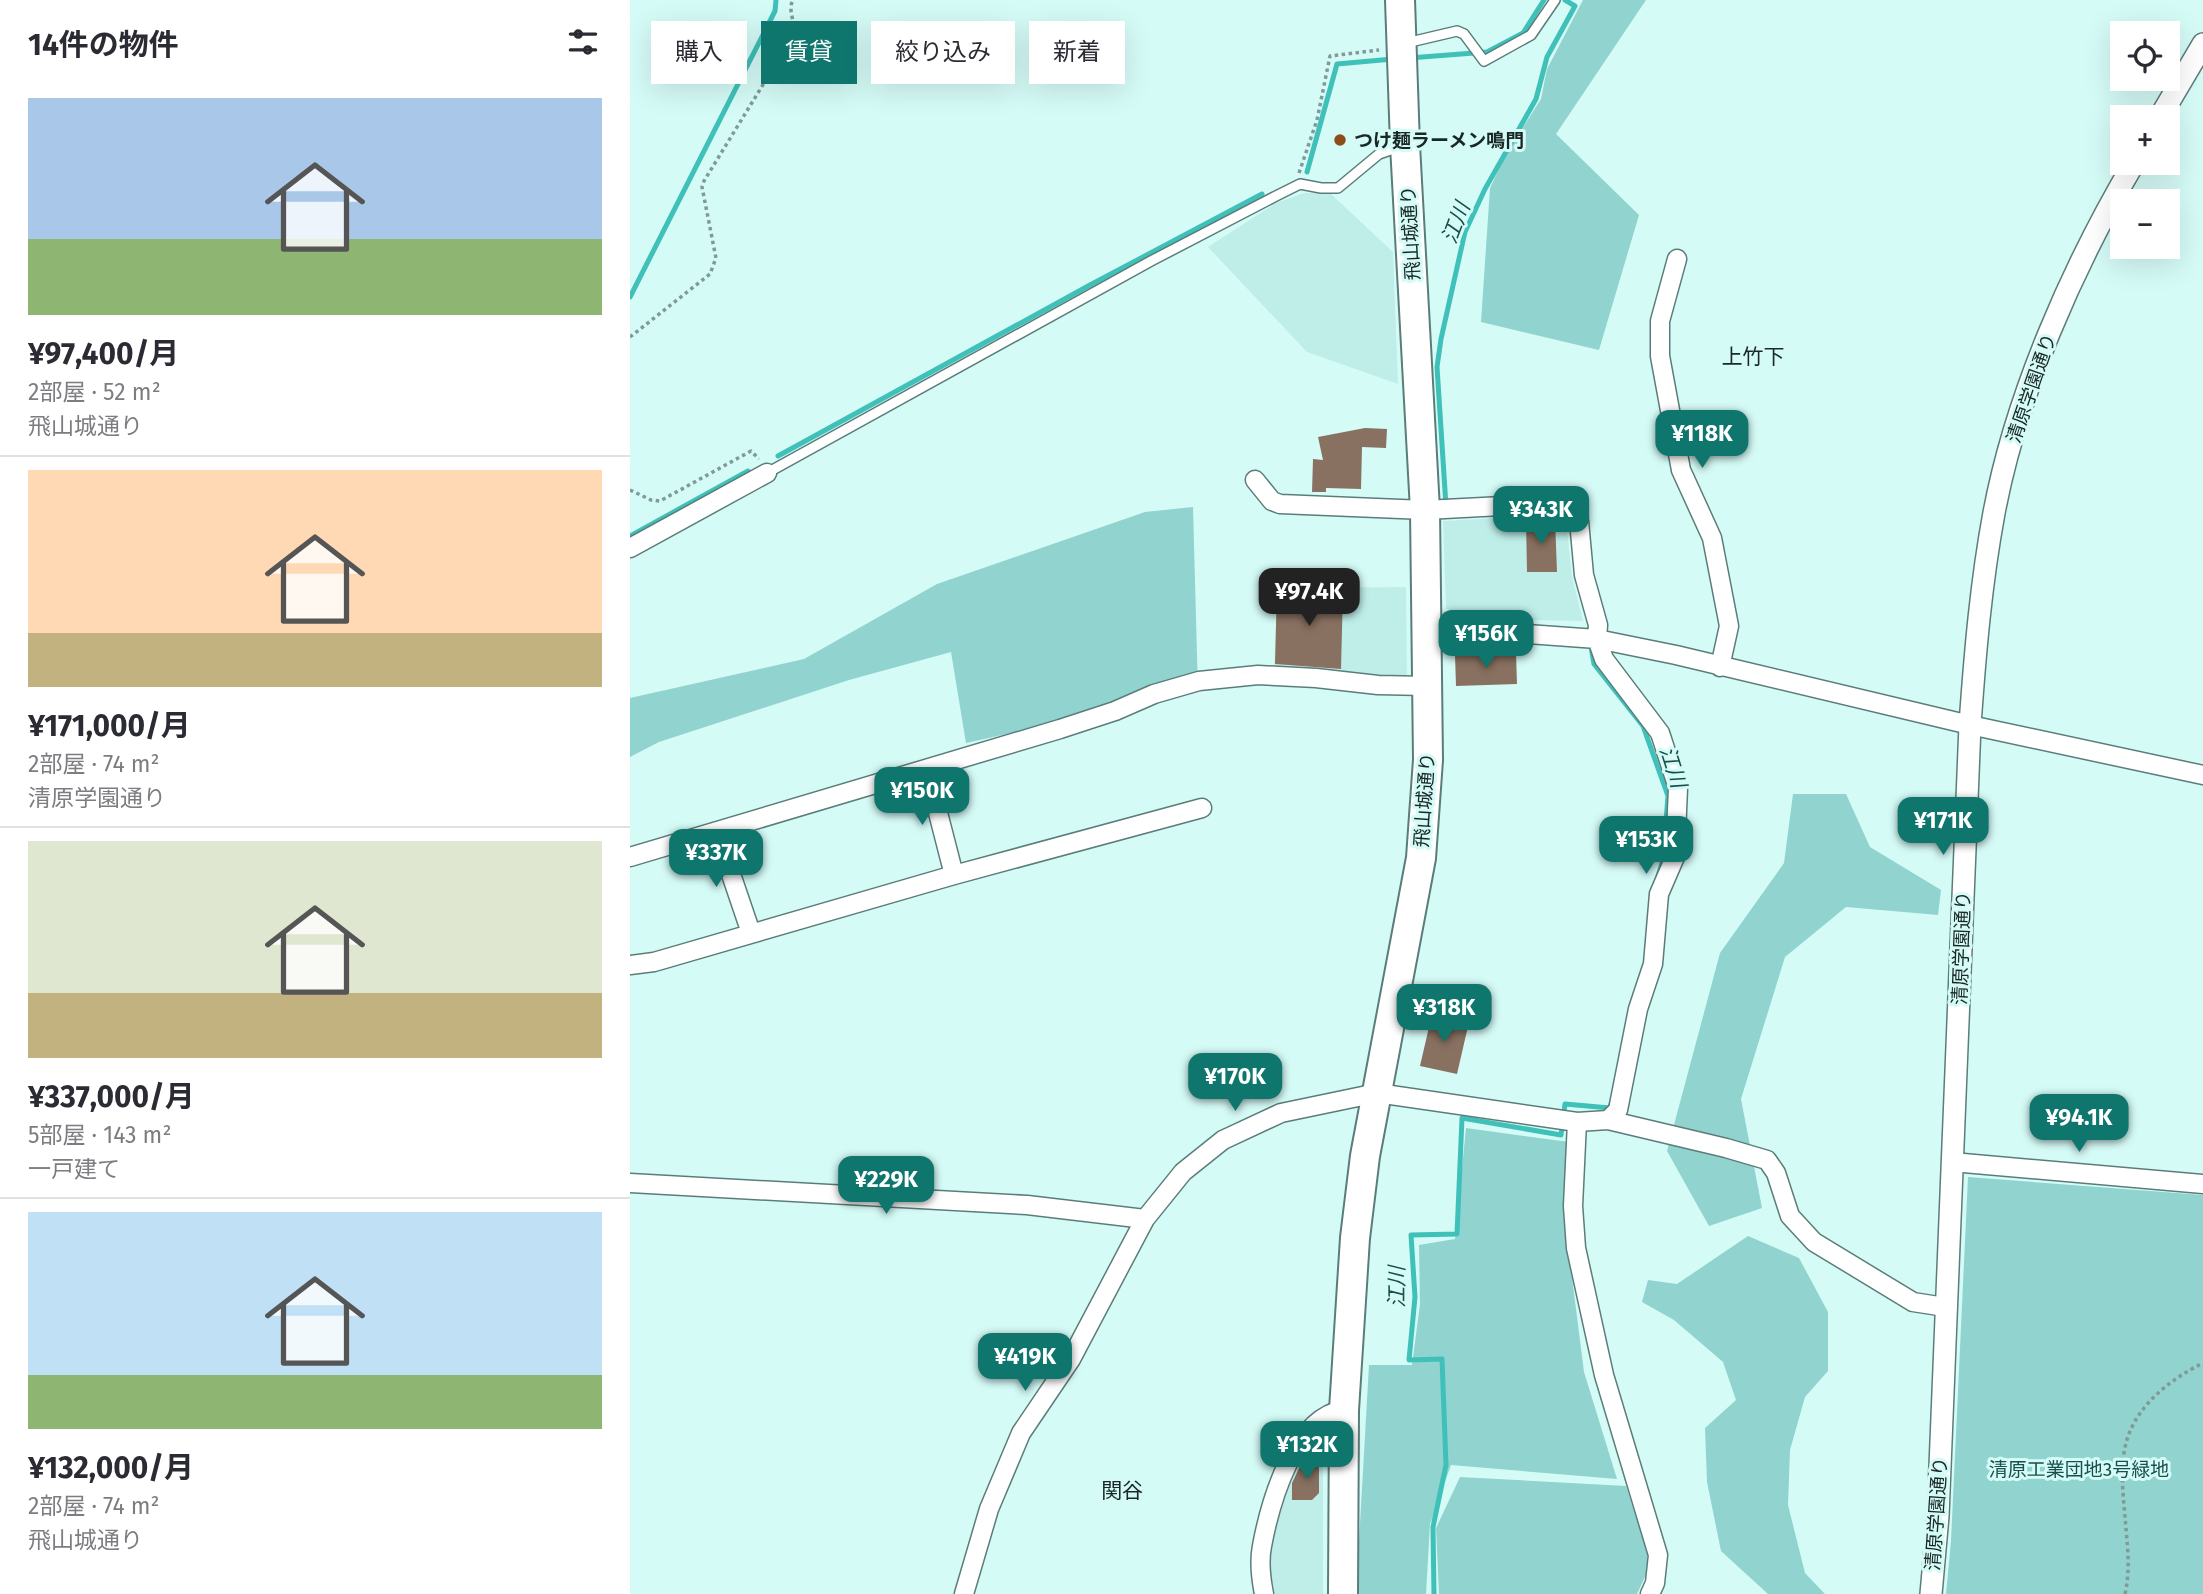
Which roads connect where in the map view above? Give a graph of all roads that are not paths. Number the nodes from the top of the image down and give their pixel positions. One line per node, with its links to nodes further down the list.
1 (1400, 0): 3 (highway, 飛山城通り)
2 (1555, 0): 3 (lane)
3 (1401, 44): 6 (highway, 飛山城通り)
4 (2203, 44): 5 (street)
5 (2167, 105)
6 (1405, 145): 9 (lane); 11 (highway, 飛山城通り)
7 (2127, 175): 17 (street, 清原学園通り)
8 (1677, 259): 15 (street)
9 (767, 473): 12 (street)
10 (1255, 481): 11 (street)
11 (1425, 510): 13 (highway, 飛山城通り); 14 (street)
12 (630, 548)
13 (1427, 634): 14 (street); 16 (highway, 飛山城通り)
14 (1597, 639): 15 (street); 27 (street)
15 (1720, 667): 17 (street)
16 (1427, 686): 18 (street); 26 (highway, 飛山城通り)
17 (1970, 725): 19 (street); 29 (street, 清原学園通り)
18 (927, 770): 21 (street); 23 (street)
19 (2203, 775)
20 (1202, 808): 23 (street)
21 (717, 832): 22 (street); 24 (street)
22 (630, 857)
23 (954, 875): 24 (street)
24 (751, 933): 25 (street)
25 (630, 965)
26 (1377, 1093): 28 (street); 32 (street); 34 (highway, 飛山城通り)
27 (1608, 1121): 28 (street); 33 (street)
28 (1577, 1122): 38 (street)
29 (1952, 1162): 31 (street); 33 (street, 清原学園通り)
30 (630, 1182): 32 (street)
31 (2203, 1184)
32 (1145, 1219): 35 (street)
33 (1945, 1307): 39 (street, 清原学園通り)
34 (1343, 1410): 36 (street); 37 (highway, 飛山城通り)
35 (964, 1594)
36 (1264, 1594)
37 (1343, 1594)
38 (1650, 1594)
39 (1931, 1594)

